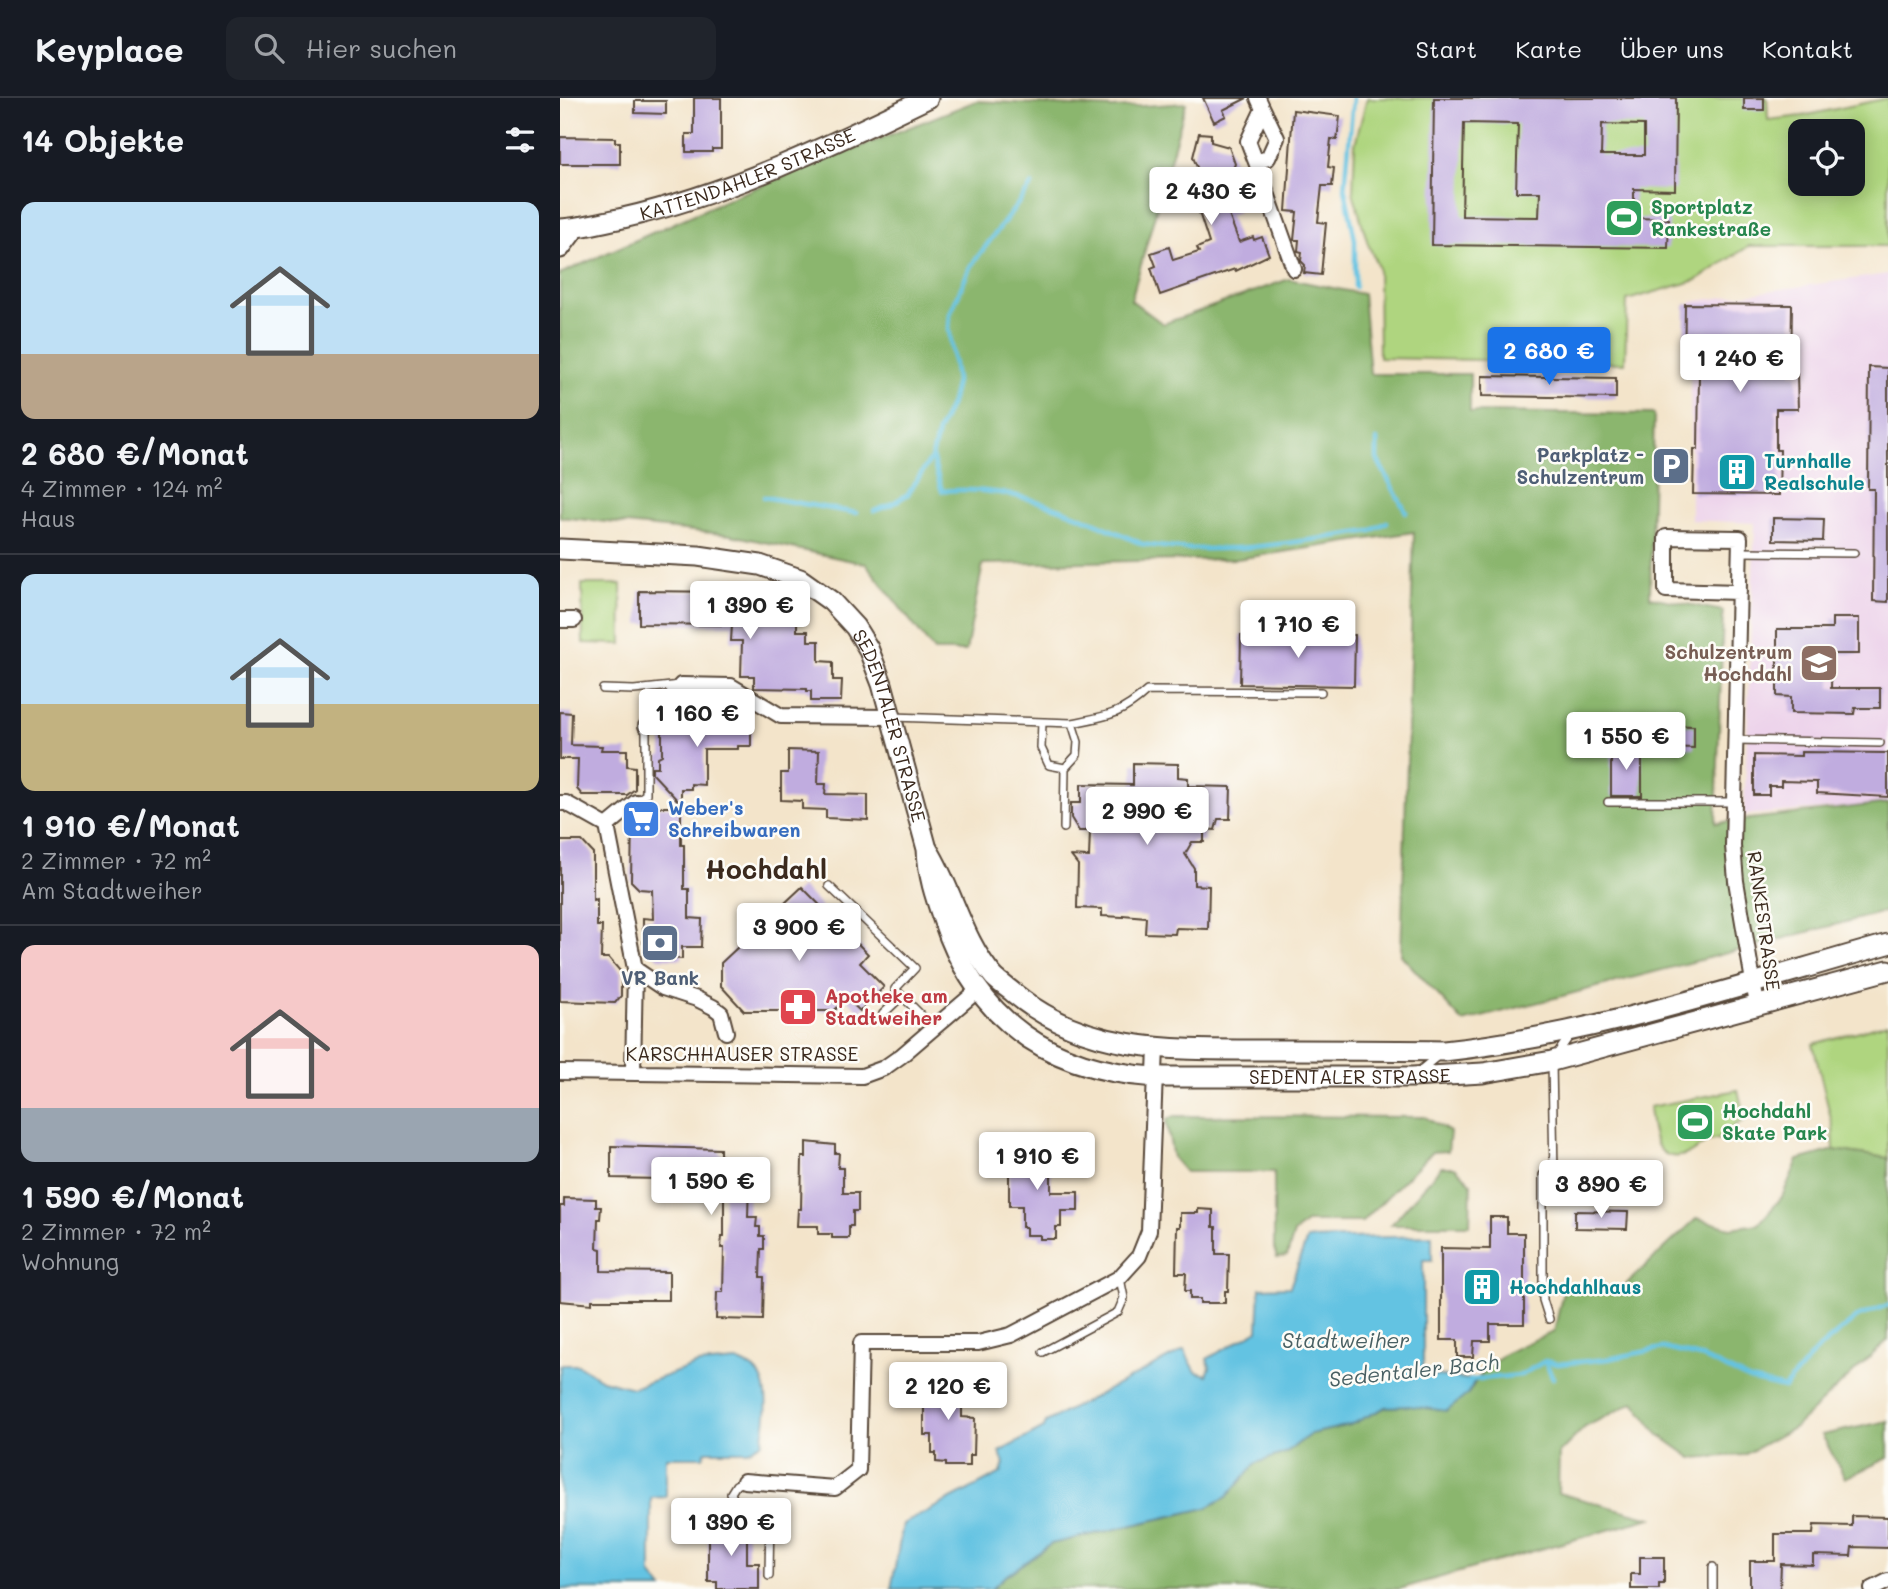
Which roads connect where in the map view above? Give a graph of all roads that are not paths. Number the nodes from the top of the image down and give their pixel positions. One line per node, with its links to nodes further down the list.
1 (928, 98): 4 (street, KATTENDAHLER STRASSE)
2 (1261, 103): 3 (street); 3 (street)
3 (1256, 162): 6 (street)
4 (567, 229): 5 (street)
5 (560, 248)
6 (1294, 269)
7 (564, 545): 14 (street, SEDENTALER STRASSE)
8 (1740, 552): 9 (lane); 10 (street, RANKESTRASSE); 10 (street)
9 (1854, 553)
10 (1739, 592): 18 (street, RANKESTRASSE)
11 (681, 685): 12 (lane); 14 (street); 17 (street)
12 (603, 688)
13 (1321, 692): 16 (lane)
14 (891, 717): 15 (lane); 27 (street, SEDENTALER STRASSE)
15 (1042, 722): 16 (lane); 20 (lane)
16 (1072, 723): 20 (lane)
17 (646, 726): 21 (lane)
18 (1736, 740): 19 (lane); 23 (street, RANKESTRASSE)
19 (1880, 743)
20 (1065, 768): 26 (lane)
21 (636, 802): 25 (street)
22 (1608, 802): 23 (lane)
23 (1734, 802): 33 (street, RANKESTRASSE)
24 (560, 803): 25 (street)
25 (607, 827): 30 (street)
26 (1064, 828)
27 (927, 849): 32 (street, SEDENTALER STRASSE); 34 (street, SEDENTALER STRASSE)
28 (829, 886): 35 (lane)
29 (1888, 944): 33 (street, SEDENTALER STRASSE)
30 (635, 969): 39 (street); 45 (street)
31 (1888, 970): 36 (street, SEDENTALER STRASSE)
32 (994, 977): 34 (street); 41 (street, SEDENTALER STRASSE)
33 (1753, 982): 36 (street, RANKESTRASSE); 40 (street, SEDENTALER STRASSE)
34 (978, 990): 38 (street, KARSCHHAUSER STRASSE); 46 (street, SEDENTALER STRASSE)
35 (902, 996): 37 (lane); 38 (lane)
36 (1757, 1005): 43 (street, SEDENTALER STRASSE)
37 (883, 1014)
38 (934, 1028): 45 (street, KARSCHHAUSER STRASSE)
39 (726, 1032)
40 (1572, 1032): 42 (street, SEDENTALER STRASSE); 43 (lane)
41 (1156, 1047): 42 (street, SEDENTALER STRASSE); 46 (street)
42 (1444, 1051): 47 (lane)
43 (1552, 1061): 47 (street, SEDENTALER STRASSE); 49 (lane)
44 (560, 1072): 45 (street, KARSCHHAUSER STRASSE)
45 (633, 1073)
46 (1154, 1077): 47 (street, SEDENTALER STRASSE); 48 (street)
47 (1412, 1077)
48 (1119, 1278): 50 (lane); 51 (street)
49 (1549, 1319)
50 (1043, 1352)
51 (744, 1481): 53 (lane)
52 (1713, 1567): 55 (lane)
53 (769, 1576)
54 (1888, 1581): 56 (street)
55 (1713, 1589)
56 (1872, 1589)

